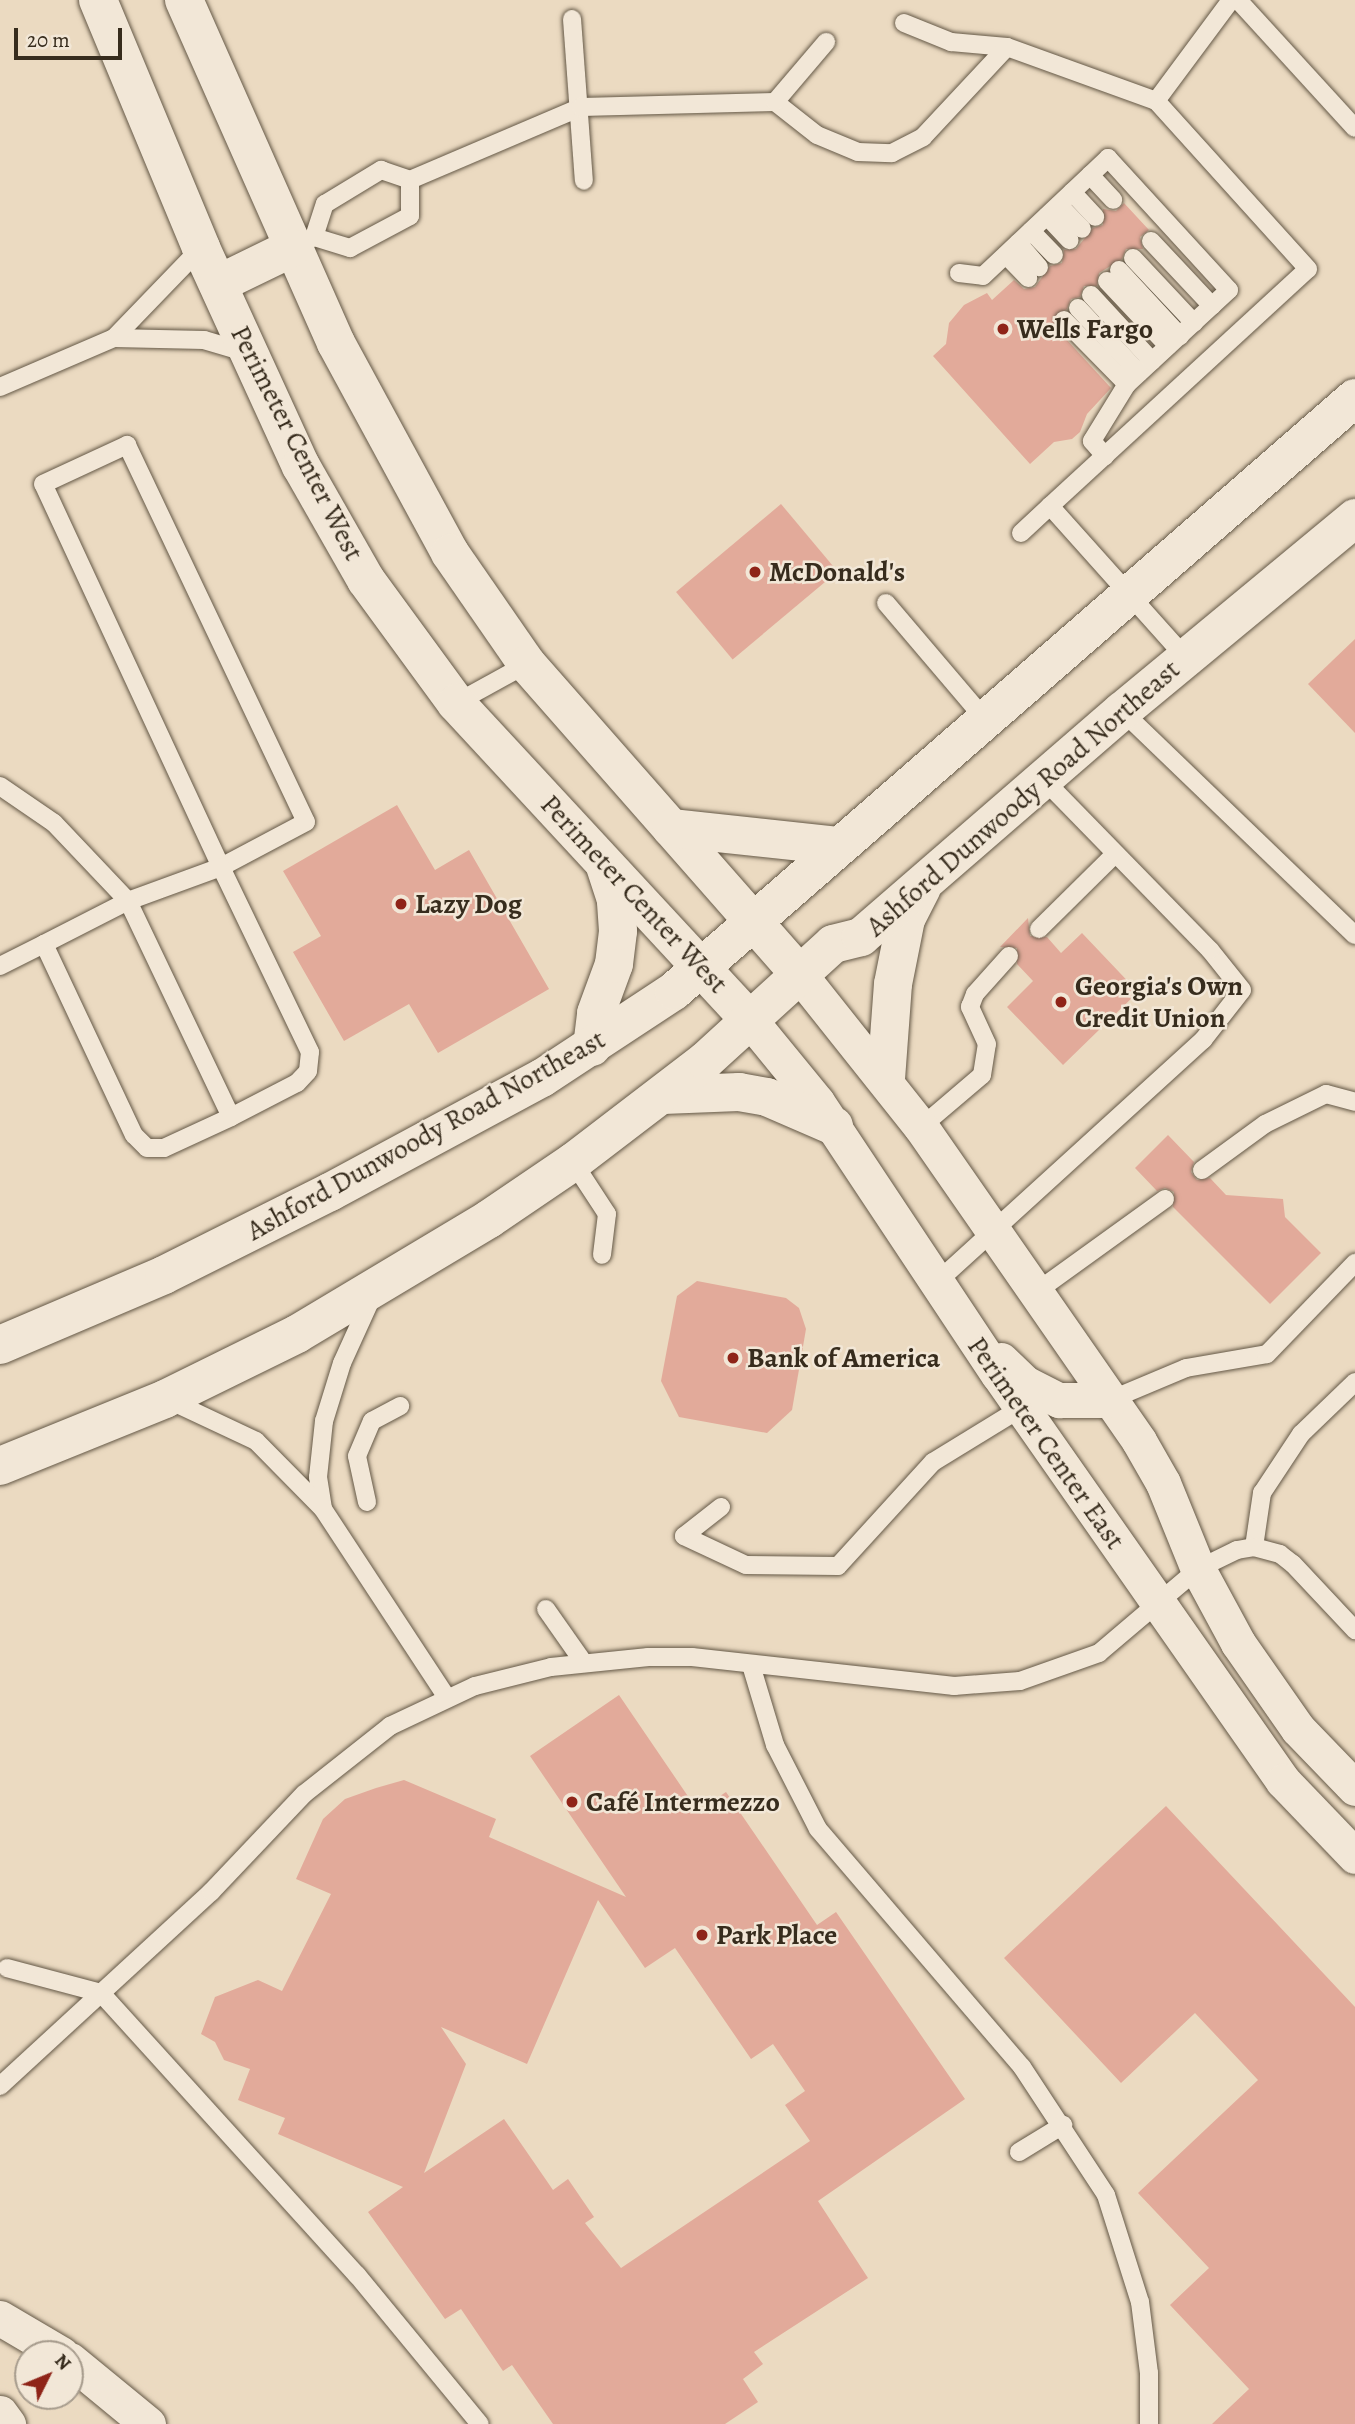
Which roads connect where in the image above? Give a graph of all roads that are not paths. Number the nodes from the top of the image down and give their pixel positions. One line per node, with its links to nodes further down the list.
1 (98, 0): 22 (main road, Perimeter Center West)
2 (184, 0): 21 (main road)
3 (1231, 0): 9 (lane)
4 (1238, 0): 12 (lane)
5 (572, 19): 11 (lane)
6 (904, 23): 8 (lane)
7 (826, 42): 10 (lane)
8 (1007, 47): 9 (lane); 10 (lane)
9 (1156, 101): 40 (lane)
10 (775, 102): 11 (lane)
11 (581, 107): 14 (lane); 15 (lane)
12 (1355, 128)
13 (1090, 175): 16 (lane); 17 (lane); 31 (lane)
14 (410, 180): 21 (lane); 21 (lane)
15 (584, 181)
16 (1072, 192): 18 (lane); 18 (lane)
17 (1113, 200)
18 (1053, 211): 19 (lane)
19 (1031, 231): 23 (lane); 24 (lane)
20 (1151, 241): 31 (lane)
21 (303, 242): 29 (main road); 47 (main road)
22 (201, 248): 29 (main road, Perimeter Center West); 34 (lane)
23 (1012, 249): 26 (lane); 27 (lane)
24 (1054, 255)
25 (1133, 258): 33 (lane)
26 (959, 273)
27 (1034, 273)
28 (1113, 275): 35 (lane)
29 (218, 284): 36 (main road, Perimeter Center West)
30 (1091, 295): 37 (lane)
31 (1212, 306): 33 (lane)
32 (1071, 314): 37 (lane)
33 (1194, 323): 35 (lane)
34 (114, 338): 36 (lane); 38 (lane)
35 (1174, 341): 37 (lane)
36 (250, 354): 48 (main road, Perimeter Center West)
37 (1139, 373): 40 (lane)
38 (0, 387)
39 (1355, 398): 44 (main road, Ashford Dunwoody Road Northeast)
40 (1105, 456): 41 (lane)
41 (1050, 506): 43 (lane); 44 (lane)
42 (1355, 517): 46 (main road, Ashford Dunwoody Road Northeast)
43 (1021, 533)
44 (1128, 594): 46 (lane); 50 (main road, Ashford Dunwoody Road Northeast)
45 (886, 603): 50 (lane)
46 (1186, 658): 49 (main road, Ashford Dunwoody Road Northeast)
47 (527, 664): 48 (lane); 53 (main road)
48 (456, 703): 56 (main road, Perimeter Center West)
49 (1122, 711): 51 (main road, Ashford Dunwoody Road Northeast); 62 (lane)
50 (984, 718): 54 (main road, Ashford Dunwoody Road Northeast)
51 (1043, 779): 55 (lane); 58 (main road, Ashford Dunwoody Road Northeast)
52 (0, 786): 59 (lane)
53 (671, 828): 54 (main road); 60 (main road)
54 (840, 846): 60 (main road, Ashford Dunwoody Road Northeast)
55 (1114, 855): 61 (lane); 79 (lane)
56 (603, 861): 66 (main road, Perimeter Center West); 69 (main road)
57 (221, 866): 57 (lane); 59 (lane); 73 (lane)
58 (927, 878): 67 (main road, Ashford Dunwoody Road Northeast); 70 (main road)
59 (128, 901): 63 (lane); 73 (lane)
60 (753, 925): 66 (main road, Ashford Dunwoody Road Northeast); 67 (main road)
61 (1039, 929)
62 (1355, 935)
63 (44, 944): 65 (lane); 73 (lane)
64 (1009, 956): 75 (lane)
65 (0, 966)
66 (704, 969): 68 (main road, Perimeter Center West); 69 (main road, Ashford Dunwoody Road Northeast)
67 (800, 975): 68 (main road, Ashford Dunwoody Road Northeast); 70 (street)
68 (750, 1020): 71 (main road, Ashford Dunwoody Road Northeast); 74 (street, Perimeter Center East)
69 (592, 1047): 86 (main road, Ashford Dunwoody Road Northeast)
70 (886, 1080): 75 (street)
71 (663, 1095): 74 (main road); 76 (main road, Ashford Dunwoody Road Northeast)
72 (1355, 1102): 77 (lane)
73 (232, 1117)
74 (834, 1126): 82 (street, Perimeter Center East)
75 (921, 1126): 79 (street)
76 (573, 1162): 80 (lane); 83 (main road, Ashford Dunwoody Road Northeast)
77 (1202, 1170)
78 (1165, 1199): 84 (lane)
79 (995, 1232): 82 (lane); 84 (street)
80 (602, 1255)
81 (1355, 1263): 89 (lane)
82 (937, 1282): 85 (street, Perimeter Center East)
83 (374, 1290): 88 (main road, Ashford Dunwoody Road Northeast); 95 (lane)
84 (1036, 1292): 89 (street)
85 (965, 1326): 89 (street); 91 (street, Perimeter Center East)
86 (3, 1342)
87 (1355, 1382): 96 (lane)
88 (165, 1399): 92 (main road, Ashford Dunwoody Road Northeast); 95 (lane)
89 (1110, 1400): 97 (street)
90 (400, 1405): 93 (lane)
91 (1021, 1408): 94 (lane); 98 (street, Perimeter Center East)
92 (0, 1466)
93 (367, 1502)
94 (721, 1507)
95 (323, 1509): 103 (lane)
96 (1254, 1547): 97 (lane); 100 (lane)
97 (1198, 1569): 98 (lane); 105 (street)
98 (1157, 1602): 102 (lane); 104 (street, Perimeter Center East)
99 (546, 1609): 101 (lane)
100 (1355, 1630)
101 (584, 1663): 102 (lane); 103 (lane)
102 (751, 1665): 111 (lane)
103 (447, 1698): 109 (lane)
104 (1238, 1717): 106 (street); 107 (street, Perimeter Center East)
105 (1355, 1788)
106 (1355, 1816)
107 (1355, 1856)
108 (8, 1968): 109 (lane)
109 (101, 1993): 110 (lane); 119 (lane)
110 (0, 2086)
111 (1063, 2125): 112 (lane); 120 (lane)
112 (1019, 2152)
113 (0, 2318): 114 (street)
114 (37, 2340)
115 (84, 2371): 118 (street)
116 (0, 2413): 117 (street)
117 (8, 2424)
118 (148, 2424)
119 (480, 2424)
120 (1149, 2424)

